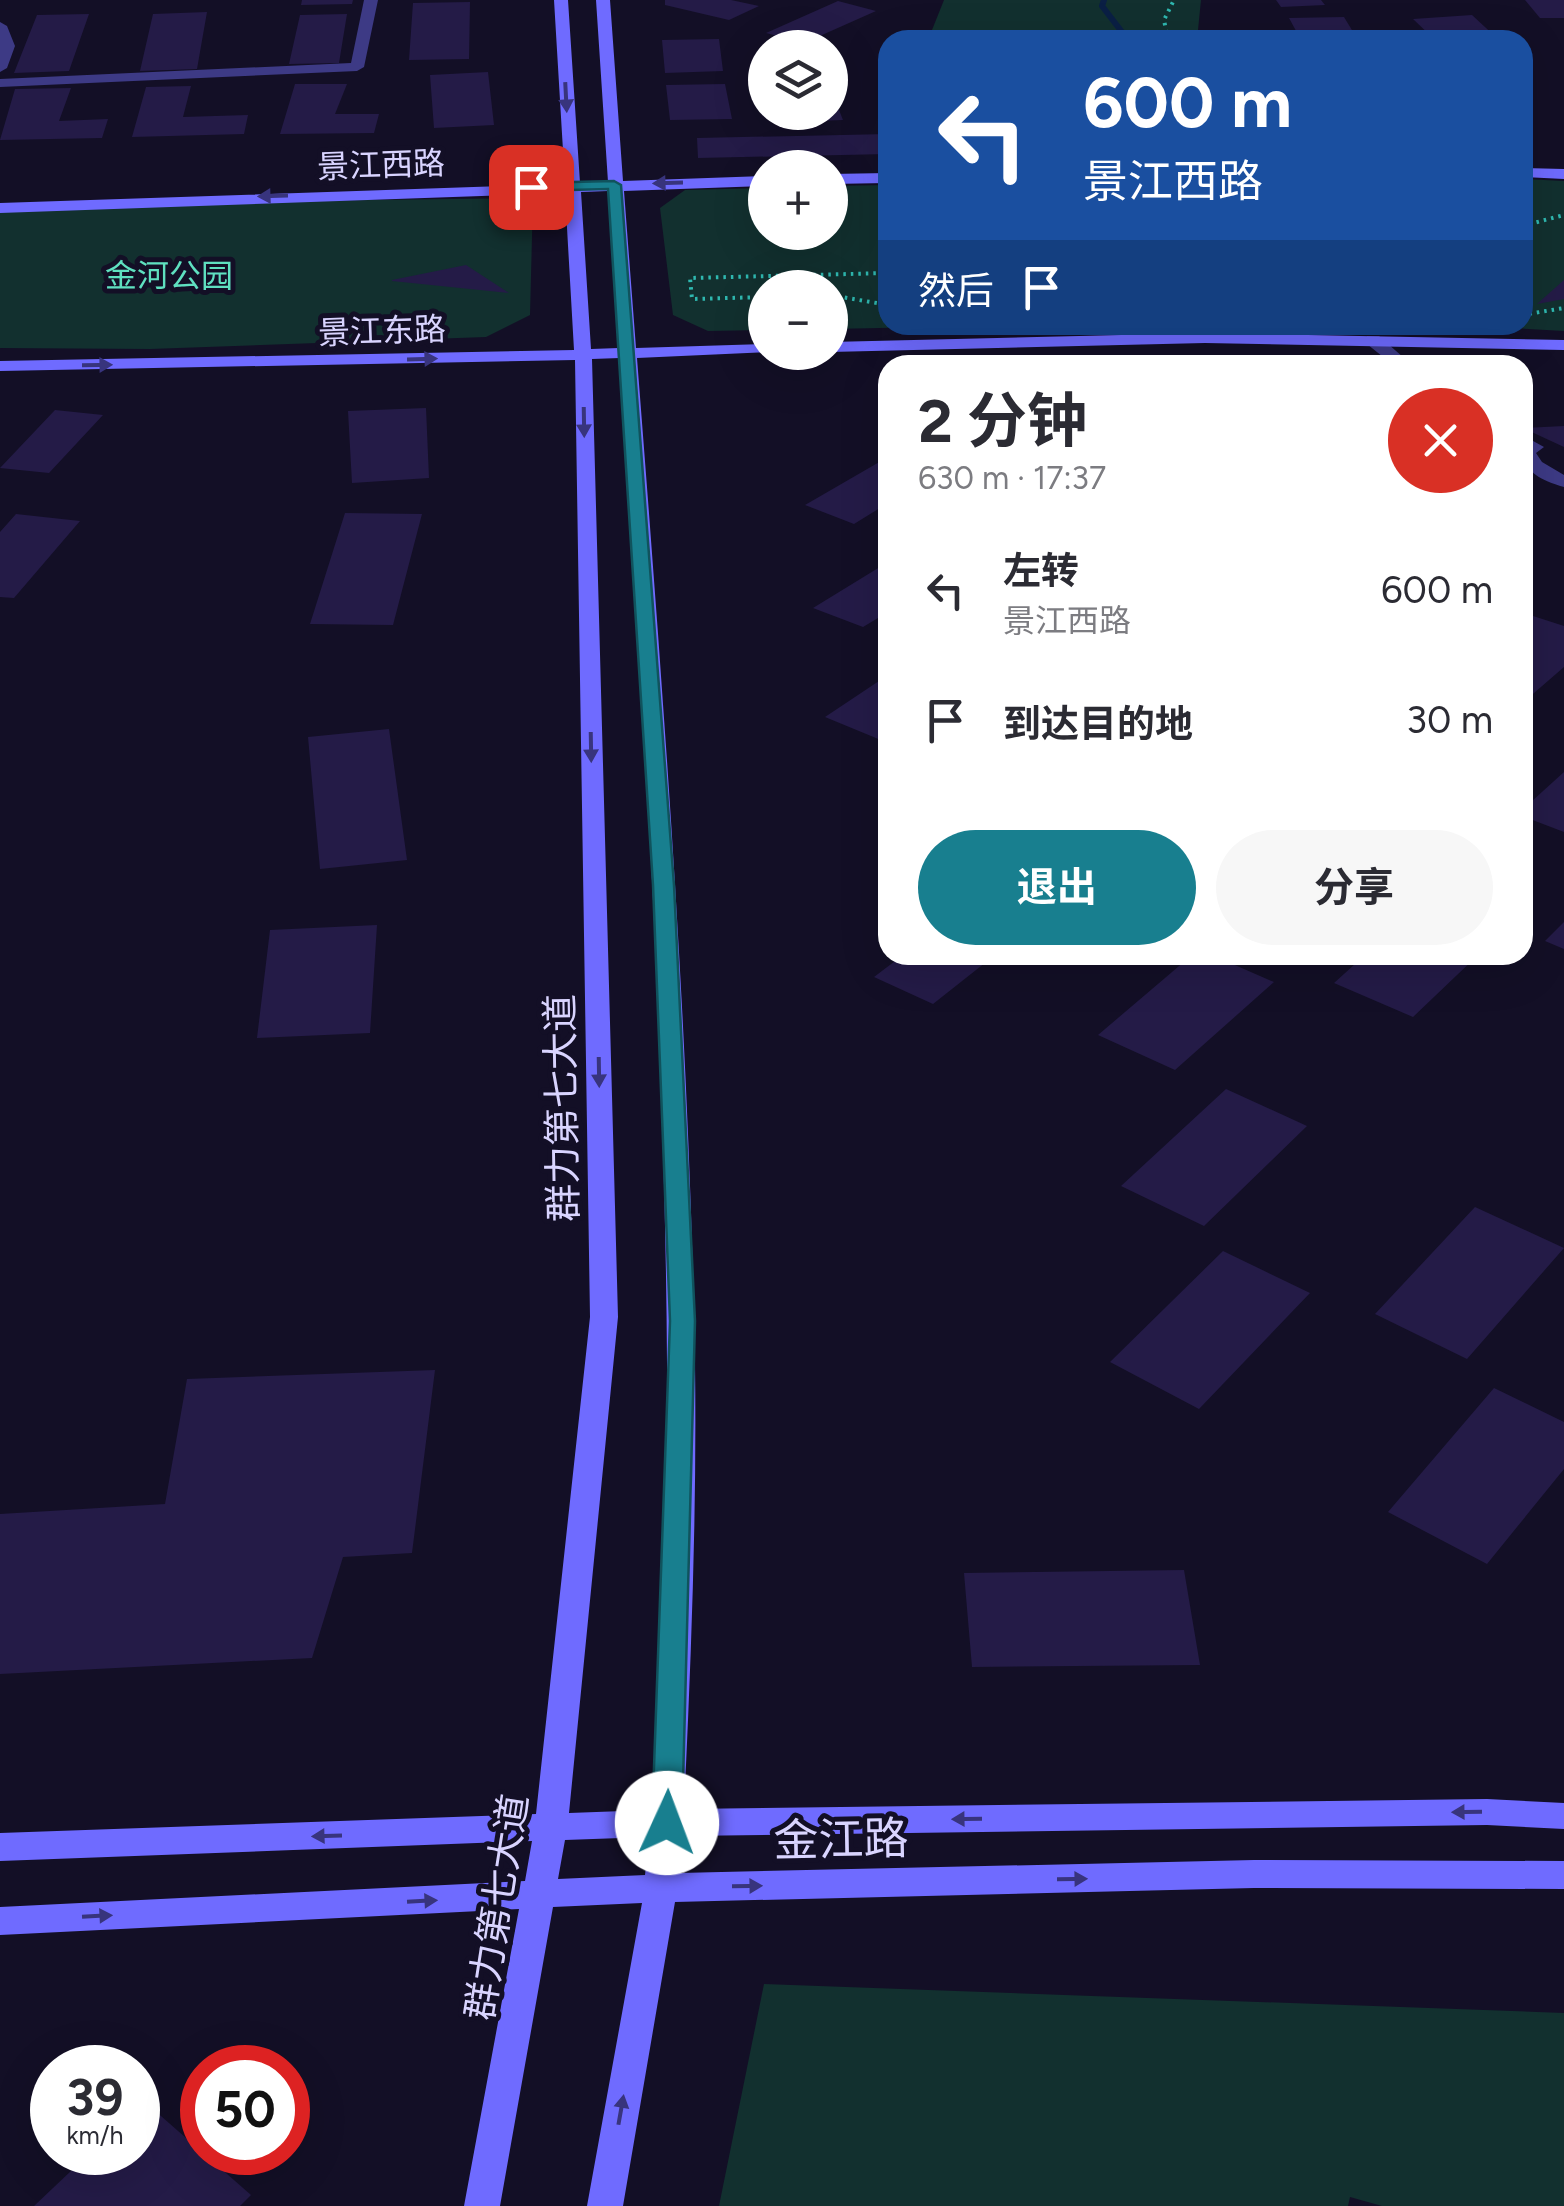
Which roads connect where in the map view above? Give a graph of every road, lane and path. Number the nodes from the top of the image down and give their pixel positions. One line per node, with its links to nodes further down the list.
1 (371, 0): 8 (street)
2 (561, 0): 15 (main road, 群力第七大道, one-way to 15)
3 (603, 0): 14 (main road)
4 (1174, 0): 6 (path)
5 (0, 26): 7 (street)
6 (1166, 30)
7 (0, 68)
8 (0, 83)
9 (1533, 173): 10 (main road)
10 (1564, 174)
11 (878, 178): 12 (main road)
12 (848, 179)
13 (748, 181): 14 (main road, 景江西路, one-way to 14)
14 (614, 185): 15 (main road, 景江西路); 31 (main road)
15 (570, 186): 16 (main road, 景江西路, one-way to 16); 32 (main road, 群力第七大道)
16 (0, 208)
17 (1564, 215): 18 (path)
18 (1533, 223)
19 (878, 273): 20 (path)
20 (848, 274)
21 (748, 277): 22 (path)
22 (748, 297)
23 (848, 297): 24 (path)
24 (878, 303)
25 (1564, 308): 26 (path)
26 (1533, 314)
27 (1373, 340): 28 (main road); 29 (main road); 33 (street)
28 (1564, 345)
29 (848, 346)
30 (748, 350): 31 (main road, 景江东路)
31 (628, 354): 32 (main road, 景江东路); 38 (main road)
32 (583, 355): 34 (main road, 景江东路, one-way to 32); 39 (main road, 群力第七大道, one-way to 39)
33 (1391, 355)
34 (0, 366)
35 (1533, 463): 36 (street)
36 (1564, 482)
37 (1564, 1816): 38 (main road, 金江路, one-way to 38)
38 (667, 1823): 39 (main road, 金江路); 42 (main road)
39 (551, 1828): 40 (main road, 金江路, one-way to 40); 43 (main road, 群力第七大道)
40 (0, 1847)
41 (1564, 1875): 42 (main road, 金江路, one-way to 41)
42 (660, 1888): 43 (main road, 金江路); 46 (main road, one-way to 42)
43 (540, 1896): 44 (main road, 金江路, one-way to 43); 45 (main road, 群力第七大道)
44 (0, 1921)
45 (482, 2206)
46 (605, 2206)

